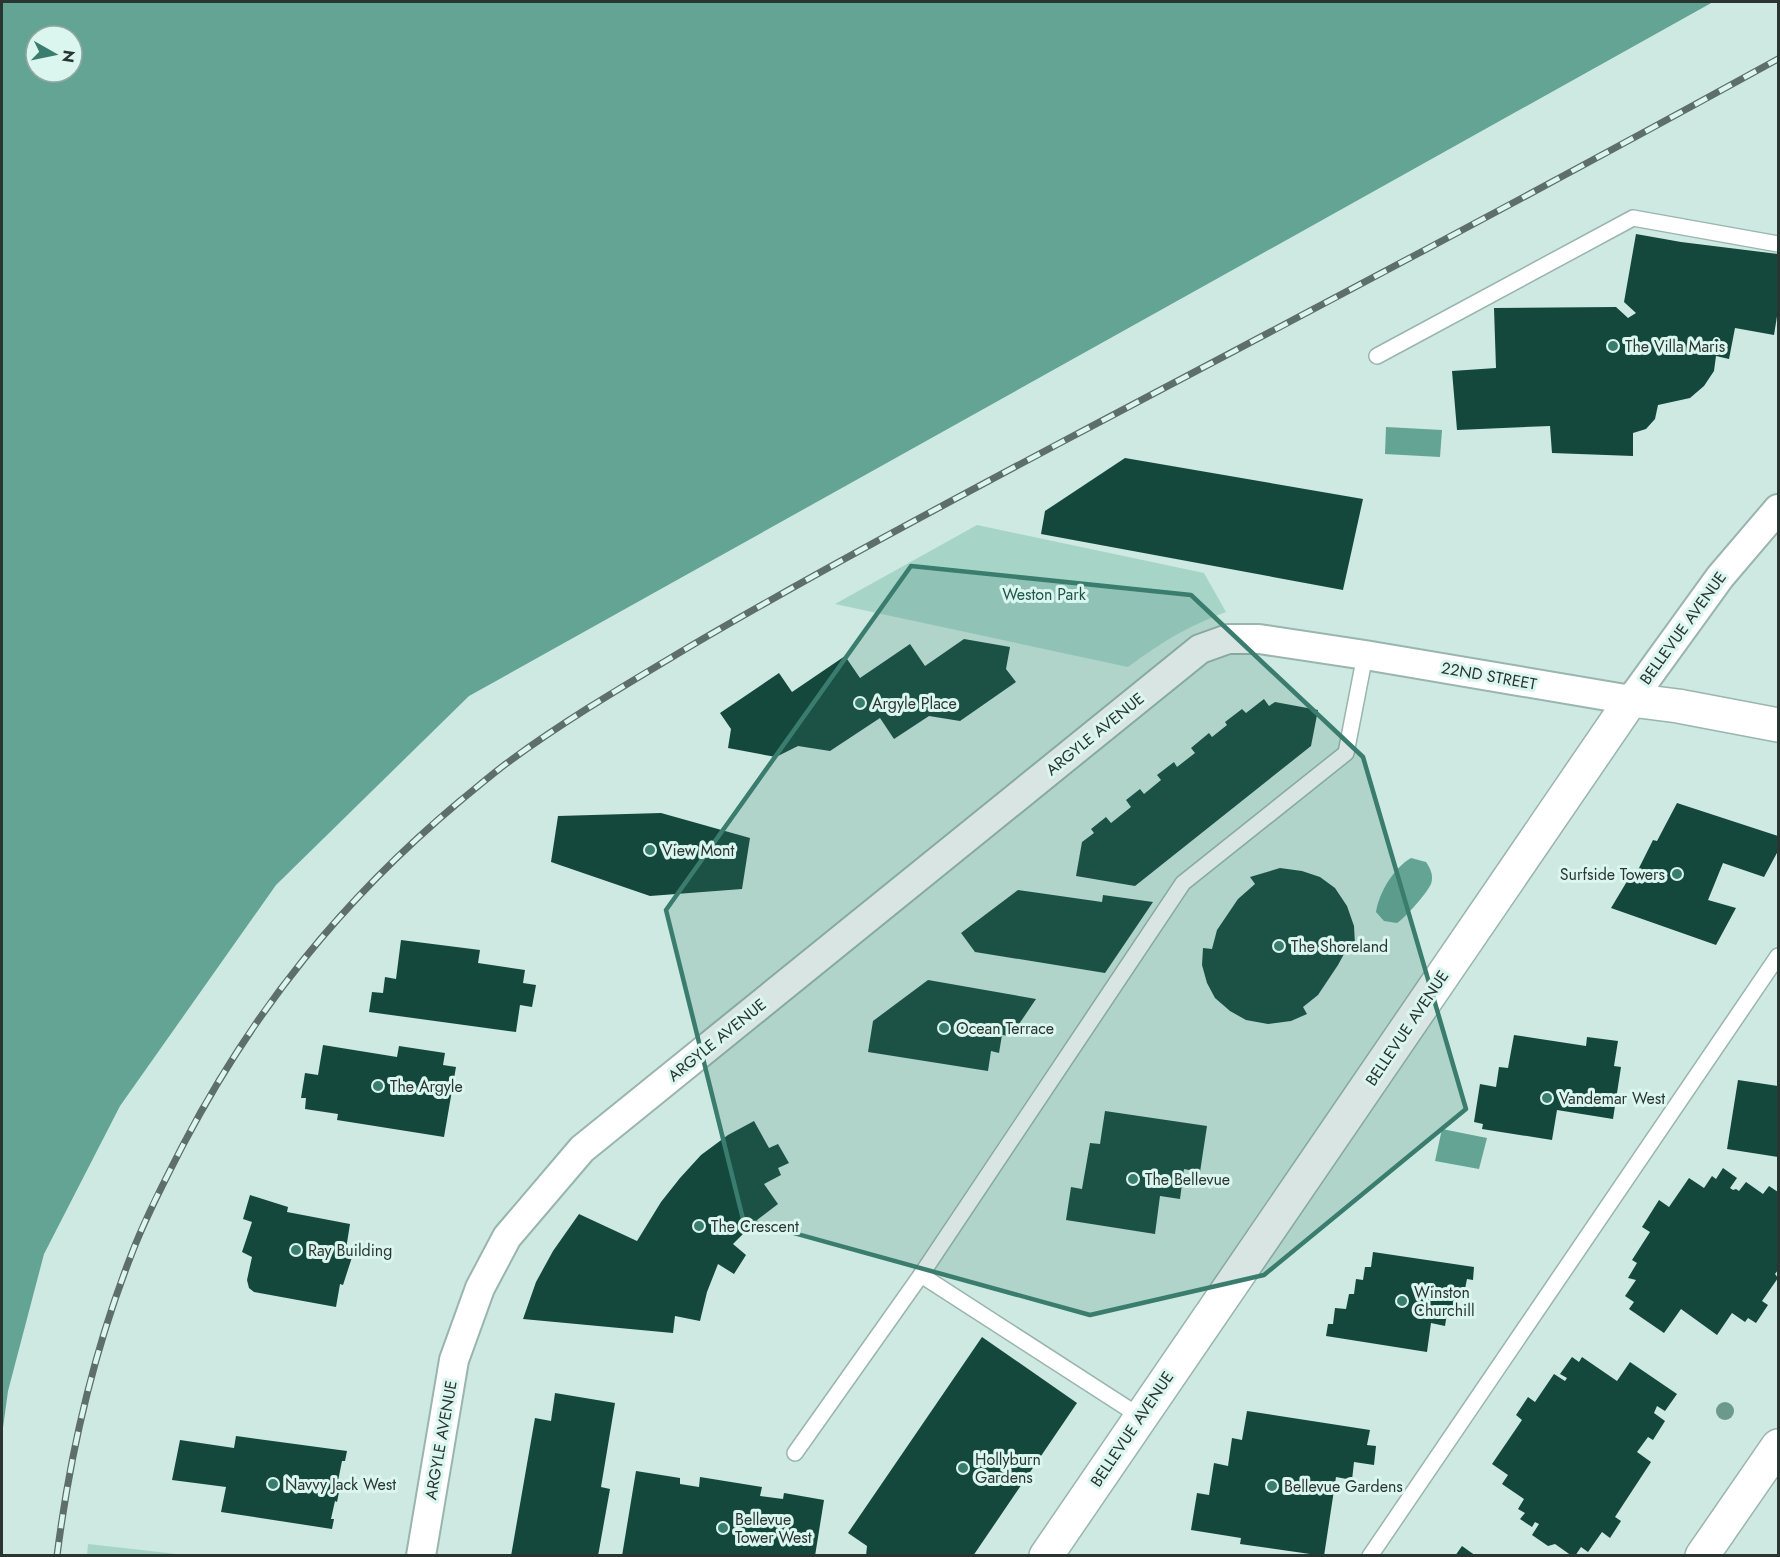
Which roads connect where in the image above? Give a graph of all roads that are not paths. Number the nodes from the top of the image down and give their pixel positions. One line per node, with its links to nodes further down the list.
1 (1779, 244): 2 (lane)
2 (1377, 356)
3 (1779, 509): 6 (street, BELLEVUE AVENUE)
4 (1200, 649): 5 (street, 22ND STREET); 13 (street, ARGYLE AVENUE)
5 (1365, 655): 6 (street, 22ND STREET); 9 (lane)
6 (1631, 700): 7 (street, 22ND STREET); 10 (street, BELLEVUE AVENUE)
7 (1779, 725)
8 (1779, 956): 15 (lane)
9 (921, 1275): 10 (lane); 12 (lane)
10 (1141, 1417): 14 (street, BELLEVUE AVENUE)
11 (1779, 1446): 16 (street)
12 (795, 1453)
13 (421, 1556)
14 (1046, 1556)
15 (1370, 1556)
16 (1702, 1556)

